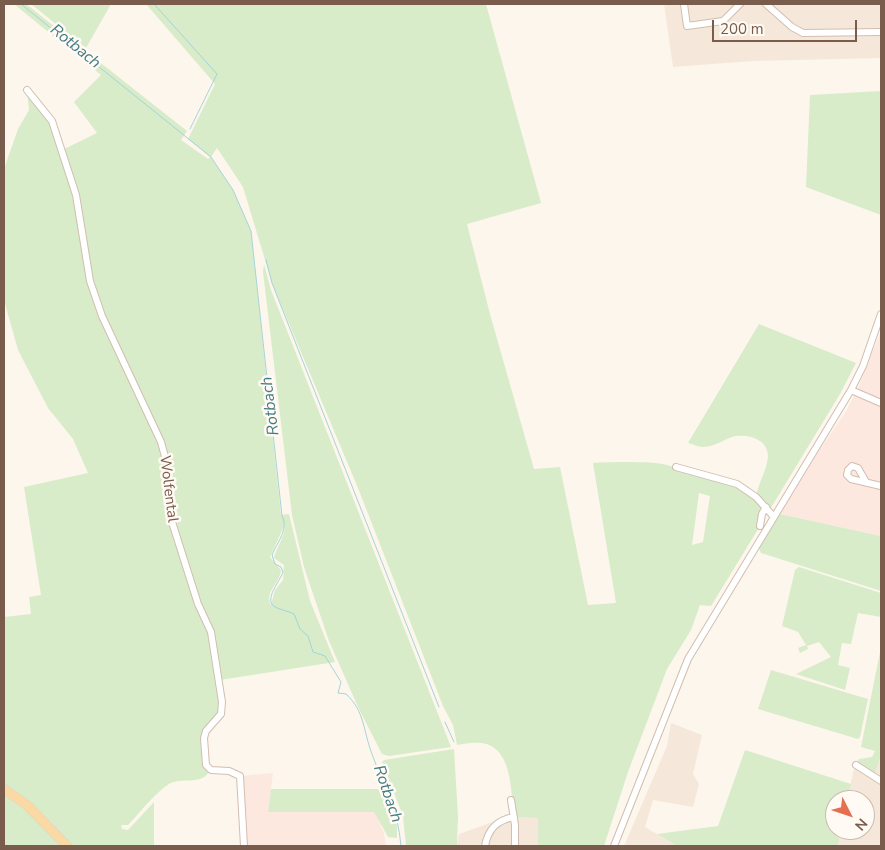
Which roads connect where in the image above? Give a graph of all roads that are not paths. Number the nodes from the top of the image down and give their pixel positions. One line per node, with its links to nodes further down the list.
1 (684, 4): 2 (street)
2 (740, 4)
3 (766, 4): 4 (street)
4 (881, 32)
5 (27, 90): 21 (street, Wolfental)
6 (881, 314): 7 (street)
7 (850, 390): 8 (street); 13 (street)
8 (881, 403)
9 (676, 467): 12 (street)
10 (866, 482): 11 (street)
11 (881, 486)
12 (766, 507): 13 (street); 14 (street)
13 (774, 517): 24 (street)
14 (760, 526)
15 (856, 764): 16 (street)
16 (881, 781)
17 (4, 789): 20 (main road)
18 (511, 800): 19 (street)
19 (514, 817): 22 (street); 23 (street)
20 (68, 846)
21 (244, 846)
22 (485, 846)
23 (515, 846)
24 (614, 846)

